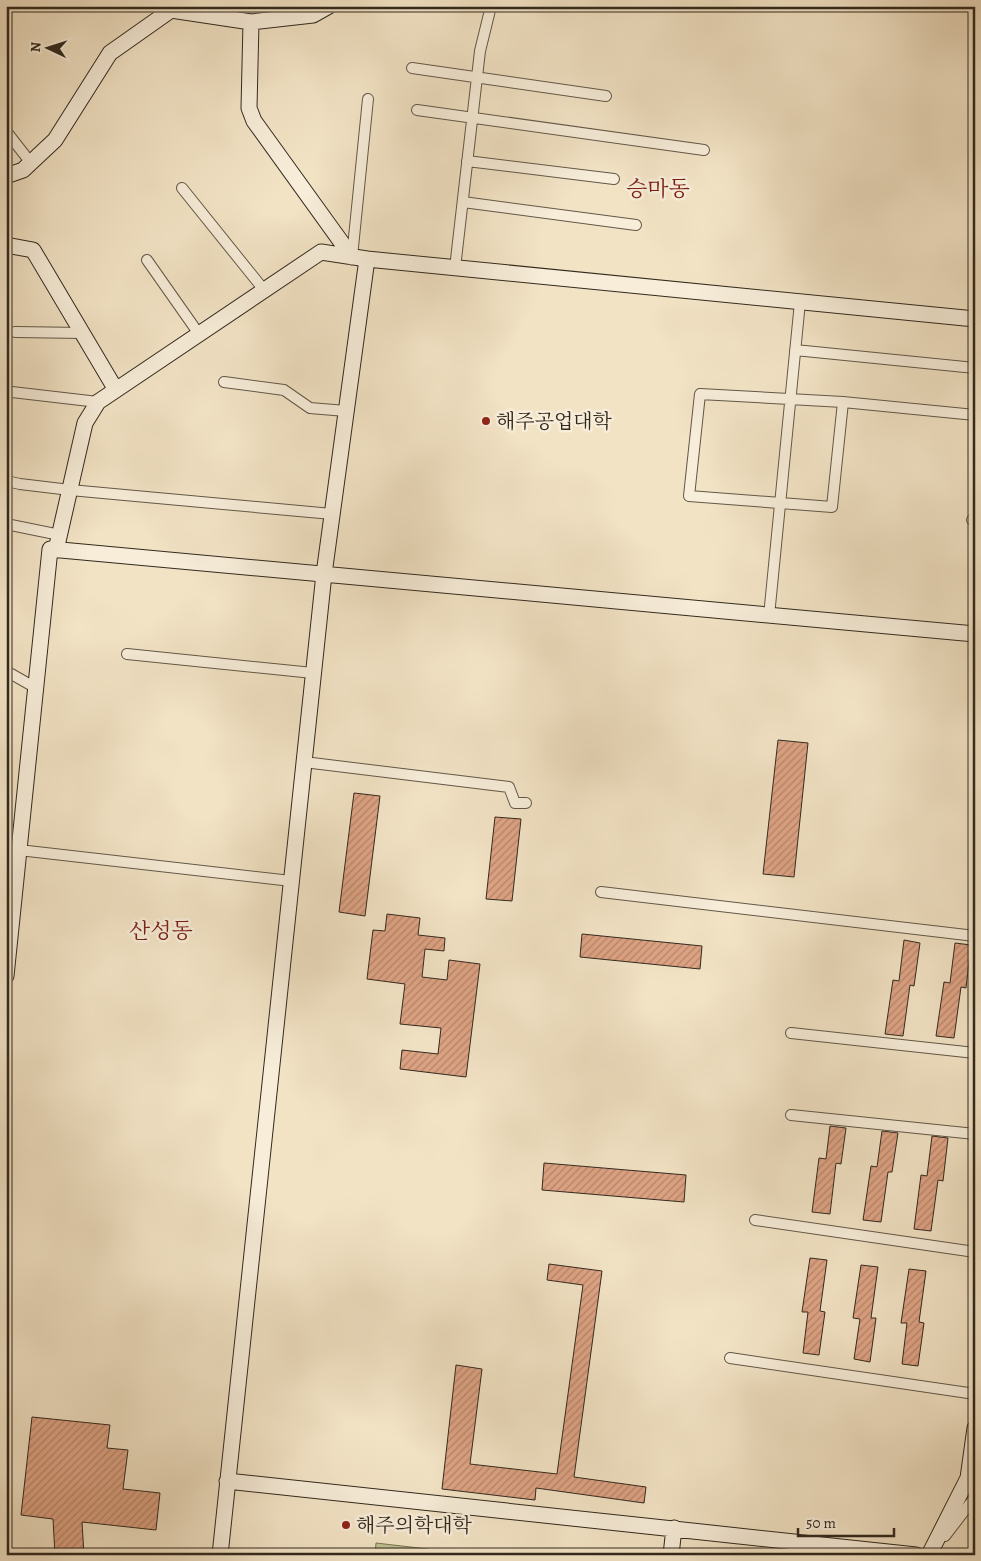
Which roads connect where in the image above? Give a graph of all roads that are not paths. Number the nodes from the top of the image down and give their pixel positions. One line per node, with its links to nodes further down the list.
1 (329, 6): 4 (street)
2 (491, 6): 7 (street)
3 (172, 8): 5 (street); 15 (street)
4 (313, 11): 5 (street)
5 (250, 22): 22 (street)
6 (412, 68): 7 (street)
7 (477, 78): 8 (street); 11 (street)
8 (606, 96)
9 (368, 99): 22 (street)
10 (417, 110): 11 (street)
11 (472, 117): 13 (street); 14 (street)
12 (6, 131): 15 (street)
13 (704, 150)
14 (467, 161): 17 (street); 19 (street)
15 (31, 163): 16 (street)
16 (6, 176)
17 (614, 179)
18 (182, 188): 25 (street)
19 (463, 202): 20 (street); 24 (street)
20 (636, 224)
21 (6, 245): 29 (street)
22 (359, 258): 24 (street); 25 (street); 39 (street)
23 (147, 260): 30 (street)
24 (455, 268): 26 (street)
25 (264, 290): 30 (street)
26 (800, 302): 27 (street); 31 (street)
27 (975, 319)
28 (15, 332): 29 (street)
29 (82, 333): 34 (street)
30 (199, 334): 34 (street)
31 (795, 350): 32 (street); 36 (street)
32 (975, 368)
33 (224, 382): 39 (street)
34 (116, 390): 37 (street)
35 (12, 392): 37 (street)
36 (790, 399): 38 (street); 43 (street); 43 (street)
37 (98, 402): 42 (street)
38 (843, 402): 40 (street); 43 (street)
39 (346, 411): 44 (street)
40 (975, 415)
41 (6, 481): 42 (street)
42 (70, 490): 44 (street); 46 (street)
43 (780, 503): 48 (street)
44 (332, 514): 47 (street)
45 (6, 524): 46 (street)
46 (58, 542): 47 (street); 53 (street)
47 (324, 574): 48 (street); 52 (street)
48 (769, 616): 49 (street)
49 (975, 634)
50 (127, 654): 52 (street)
51 (6, 671): 53 (street)
52 (313, 673): 54 (street)
53 (36, 688): 56 (street)
54 (304, 762): 55 (street); 57 (street)
55 (526, 803)
56 (19, 850): 57 (street); 59 (street)
57 (291, 881): 71 (street)
58 (602, 892): 60 (street)
59 (8, 934): 61 (street)
60 (975, 936)
61 (6, 976)
62 (791, 1033): 63 (street)
63 (975, 1053)
64 (791, 1115): 65 (street)
65 (975, 1134)
66 (756, 1220): 67 (street)
67 (975, 1252)
68 (730, 1358): 69 (street)
69 (975, 1394)
70 (975, 1428): 77 (street)
71 (227, 1481): 73 (street); 74 (street)
72 (975, 1497): 77 (street)
73 (674, 1528): 75 (street); 76 (street)
74 (220, 1555)
75 (671, 1555)
76 (916, 1555)
77 (930, 1555)

